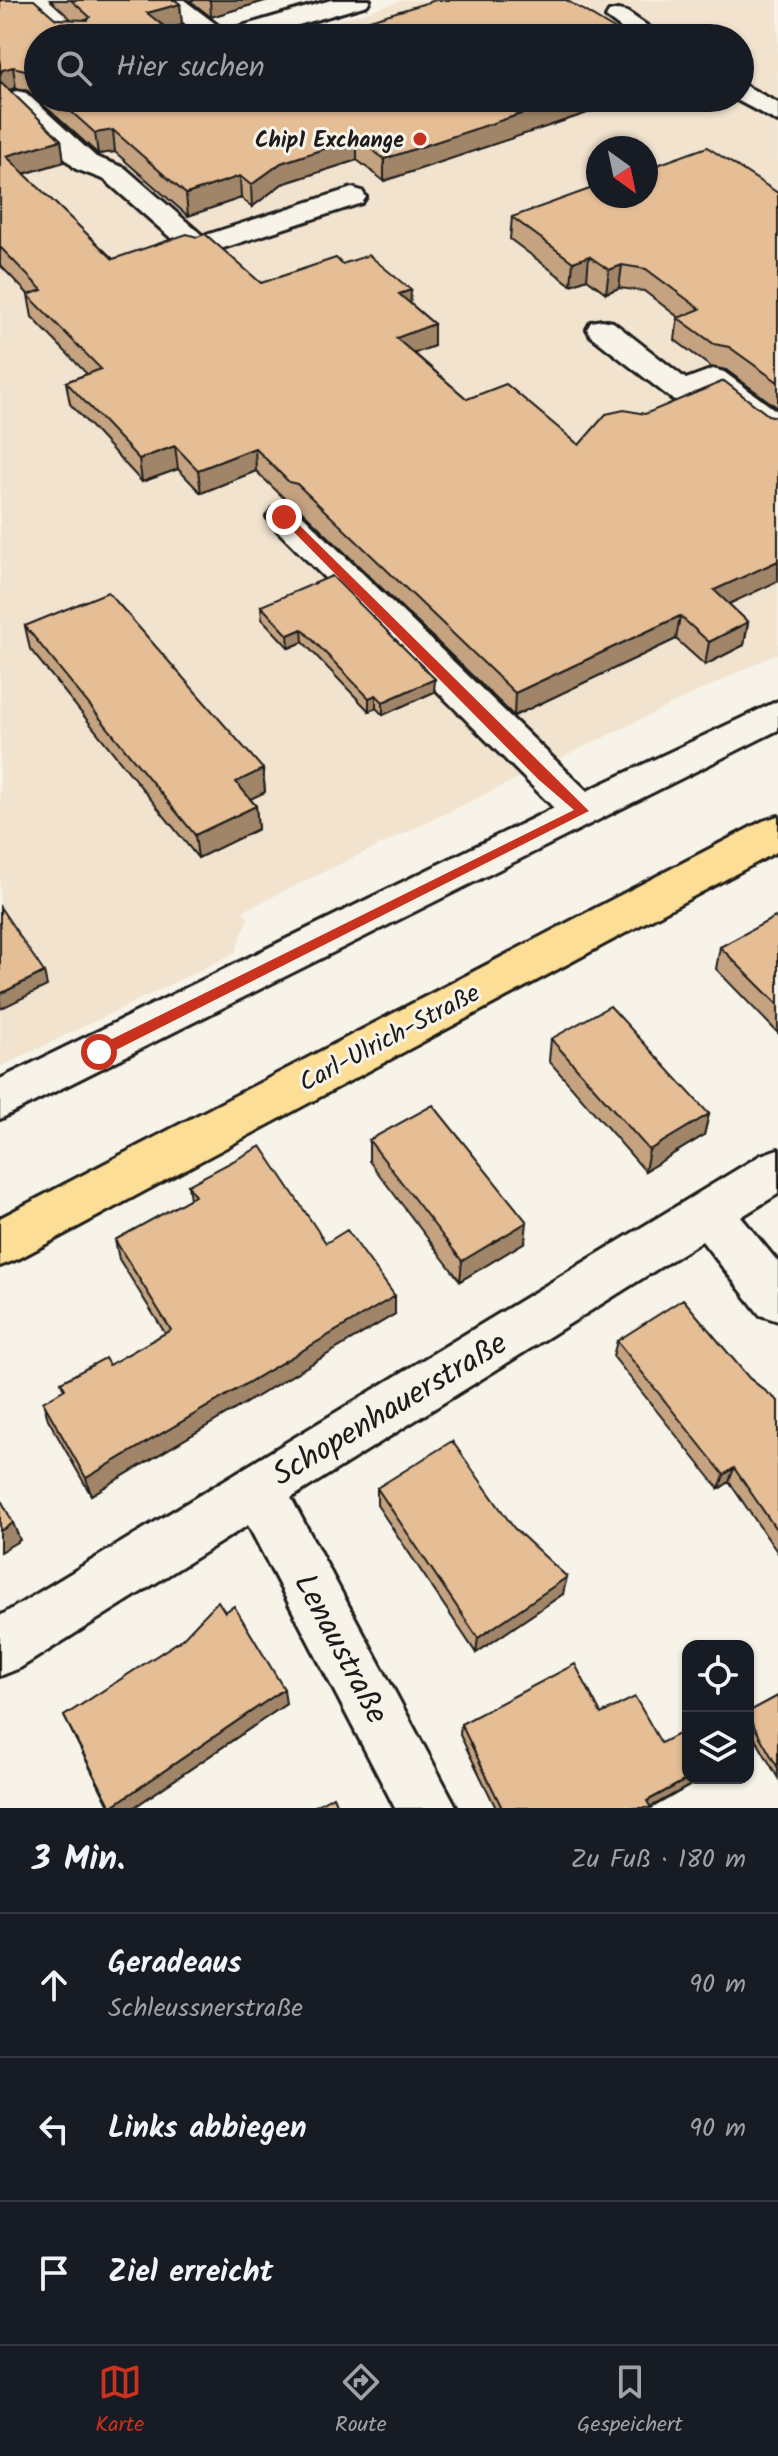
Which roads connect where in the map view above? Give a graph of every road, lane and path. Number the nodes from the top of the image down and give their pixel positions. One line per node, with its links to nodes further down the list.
1 (358, 0): 5 (street)
2 (173, 2): 4 (street)
3 (618, 17): 6 (street)
4 (200, 24)
5 (275, 24)
6 (629, 24)
7 (754, 99): 9 (street)
8 (33, 112): 10 (street)
9 (778, 114)
10 (352, 197)
11 (602, 329): 12 (street)
12 (778, 428)
13 (284, 517): 15 (street)
14 (778, 714): 15 (street)
15 (583, 811): 17 (street)
16 (778, 832): 20 (main road, Carl-Ulrich-Straße)
17 (0, 1100)
18 (778, 1169): 19 (street, Schopenhauerstraße)
19 (708, 1213): 21 (street); 22 (street, Schopenhauerstraße)
20 (0, 1243)
21 (778, 1299)
22 (257, 1488): 23 (street, Schopenhauerstraße); 24 (street, Lenaustraße)
23 (0, 1648)
24 (427, 1808)

